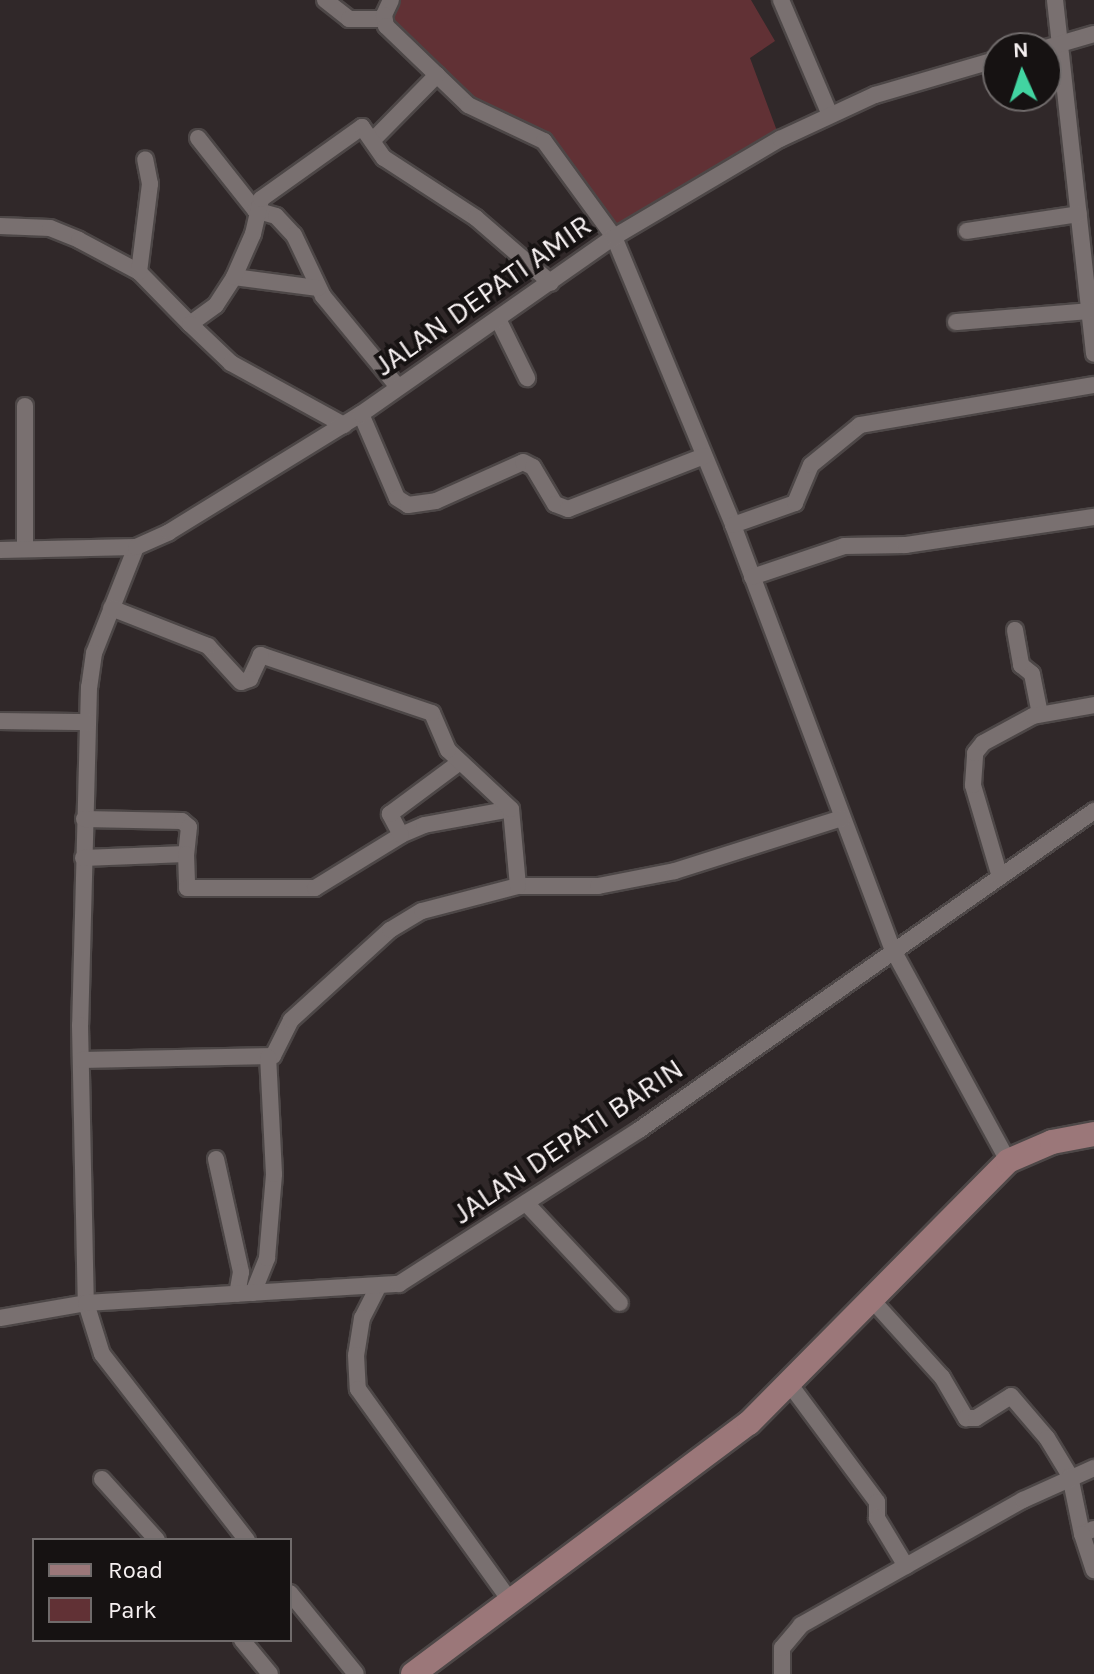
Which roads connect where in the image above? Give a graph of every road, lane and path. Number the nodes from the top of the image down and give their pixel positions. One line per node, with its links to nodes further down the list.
1 (325, 0): 5 (street)
2 (391, 0): 5 (street)
3 (781, 0): 12 (street)
4 (1055, 0): 6 (street)
5 (383, 19): 10 (street)
6 (1054, 32)
7 (1094, 34): 8 (street)
8 (1062, 43)
9 (982, 63): 12 (street, JALAN DEPATI AMIR)
10 (437, 75): 14 (street); 20 (street)
11 (1062, 104): 17 (street)
12 (830, 115): 20 (street, JALAN DEPATI AMIR)
13 (198, 138): 16 (street)
14 (374, 139): 16 (street); 23 (street)
15 (145, 159): 21 (street)
16 (255, 210): 22 (street); 24 (street)
17 (1079, 214): 19 (street); 25 (street)
18 (0, 226): 21 (street)
19 (967, 231)
20 (614, 237): 23 (street, JALAN DEPATI AMIR); 36 (street)
21 (139, 272): 28 (street)
22 (234, 277): 24 (street); 28 (street)
23 (551, 283): 26 (street, JALAN DEPATI AMIR)
24 (318, 288): 32 (street)
25 (1090, 311): 27 (street); 29 (street)
26 (498, 319): 30 (street); 32 (street, JALAN DEPATI AMIR)
27 (956, 322)
28 (190, 324): 35 (street)
29 (1094, 354)
30 (527, 378)
31 (1094, 385): 38 (street)
32 (398, 387): 34 (street, JALAN DEPATI AMIR)
33 (25, 406): 40 (street)
34 (361, 414): 35 (street, JALAN DEPATI AMIR); 36 (street)
35 (344, 425): 39 (street, JALAN DEPATI AMIR)
36 (704, 456): 38 (street)
37 (1094, 517): 42 (street)
38 (733, 525): 42 (street)
39 (136, 547): 40 (street, JALAN DEPATI AMIR); 43 (street)
40 (25, 549): 41 (street, JALAN DEPATI AMIR)
41 (0, 550)
42 (752, 577): 52 (street)
43 (111, 608): 48 (street); 49 (street)
44 (1015, 630): 46 (street)
45 (1094, 705): 46 (street)
46 (1040, 714): 57 (street)
47 (0, 721): 48 (street)
48 (88, 722): 53 (street)
49 (460, 762): 50 (street); 54 (street)
50 (511, 809): 54 (street); 58 (street)
51 (1094, 811): 57 (street, JALAN DEPATI BARIN)
52 (842, 818): 58 (street); 59 (street)
53 (84, 819): 55 (street); 56 (street)
54 (401, 835): 55 (street)
55 (186, 854): 56 (street)
56 (83, 858): 61 (street)
57 (1000, 877): 59 (street, JALAN DEPATI BARIN)
58 (518, 886): 60 (street)
59 (893, 950): 64 (street); 65 (street, JALAN DEPATI BARIN)
60 (268, 1057): 61 (street); 67 (street)
61 (81, 1060): 69 (street)
62 (1094, 1134): 64 (main road)
63 (216, 1159): 67 (street)
64 (1008, 1161): 68 (main road)
65 (526, 1203): 66 (street, JALAN DEPATI BARIN); 70 (street)
66 (378, 1287): 67 (street, JALAN DEPATI BARIN); 82 (street)
67 (249, 1291): 69 (street, JALAN DEPATI BARIN)
68 (873, 1301): 72 (main road); 74 (street)
69 (86, 1303): 71 (street, JALAN DEPATI BARIN); 78 (street)
70 (620, 1303)
71 (0, 1318)
72 (791, 1386): 79 (street); 82 (main road)
73 (1094, 1468): 74 (street)
74 (1070, 1476): 76 (street); 79 (street)
75 (102, 1479): 77 (street)
76 (1088, 1531): 80 (street)
77 (155, 1538)
78 (245, 1538)
79 (906, 1566): 87 (street)
80 (1094, 1570)
81 (292, 1595): 86 (street)
82 (508, 1598): 84 (main road)
83 (244, 1642): 85 (street)
84 (420, 1672)
85 (270, 1674)
86 (356, 1674)
87 (782, 1674)

